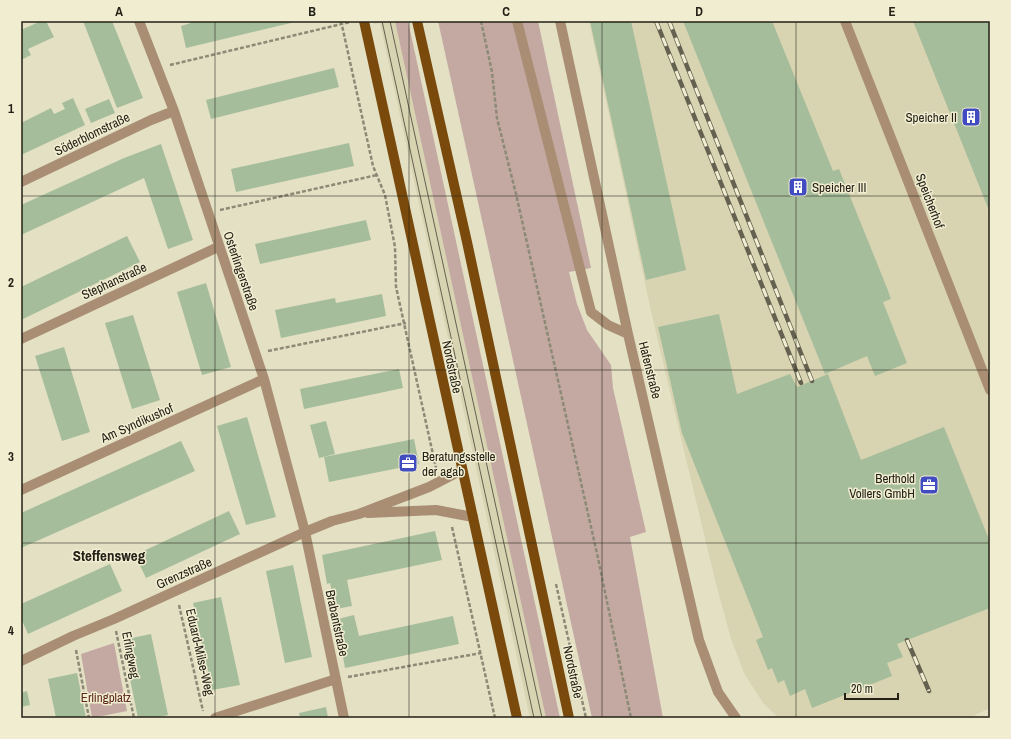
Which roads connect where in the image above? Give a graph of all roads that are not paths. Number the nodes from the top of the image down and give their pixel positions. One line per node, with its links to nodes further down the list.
1 (139, 21): 7 (street, Osterlingerstraße)
2 (364, 21): 14 (main road, Nordstraße)
3 (417, 21): 24 (main road, Nordstraße)
4 (517, 21): 10 (street)
5 (560, 21): 10 (street, Hafenstraße)
6 (845, 21): 13 (street, Speicherhof)
7 (174, 111): 8 (street, Söderblomstraße); 9 (street, Osterlingerstraße)
8 (21, 182)
9 (218, 247): 11 (street, Stephanstraße); 12 (street, Osterlingerstraße)
10 (628, 334): 25 (street, Hafenstraße)
11 (21, 339)
12 (264, 379): 15 (street, Am Syndikushof); 18 (street, Osterlingerstraße)
13 (990, 390)
14 (462, 470): 16 (street, Grenzstraße); 17 (main road, Nordstraße)
15 (21, 490)
16 (359, 514): 17 (street, Grenzstraße); 18 (street, Grenzstraße)
17 (473, 517): 23 (main road, Nordstraße)
18 (305, 532): 19 (street, Grenzstraße); 20 (street, Brabantstraße)
19 (21, 661)
20 (336, 679): 21 (street); 22 (street, Brabantstraße)
21 (215, 718)
22 (344, 718)
23 (517, 718)
24 (569, 718)
25 (736, 718)

